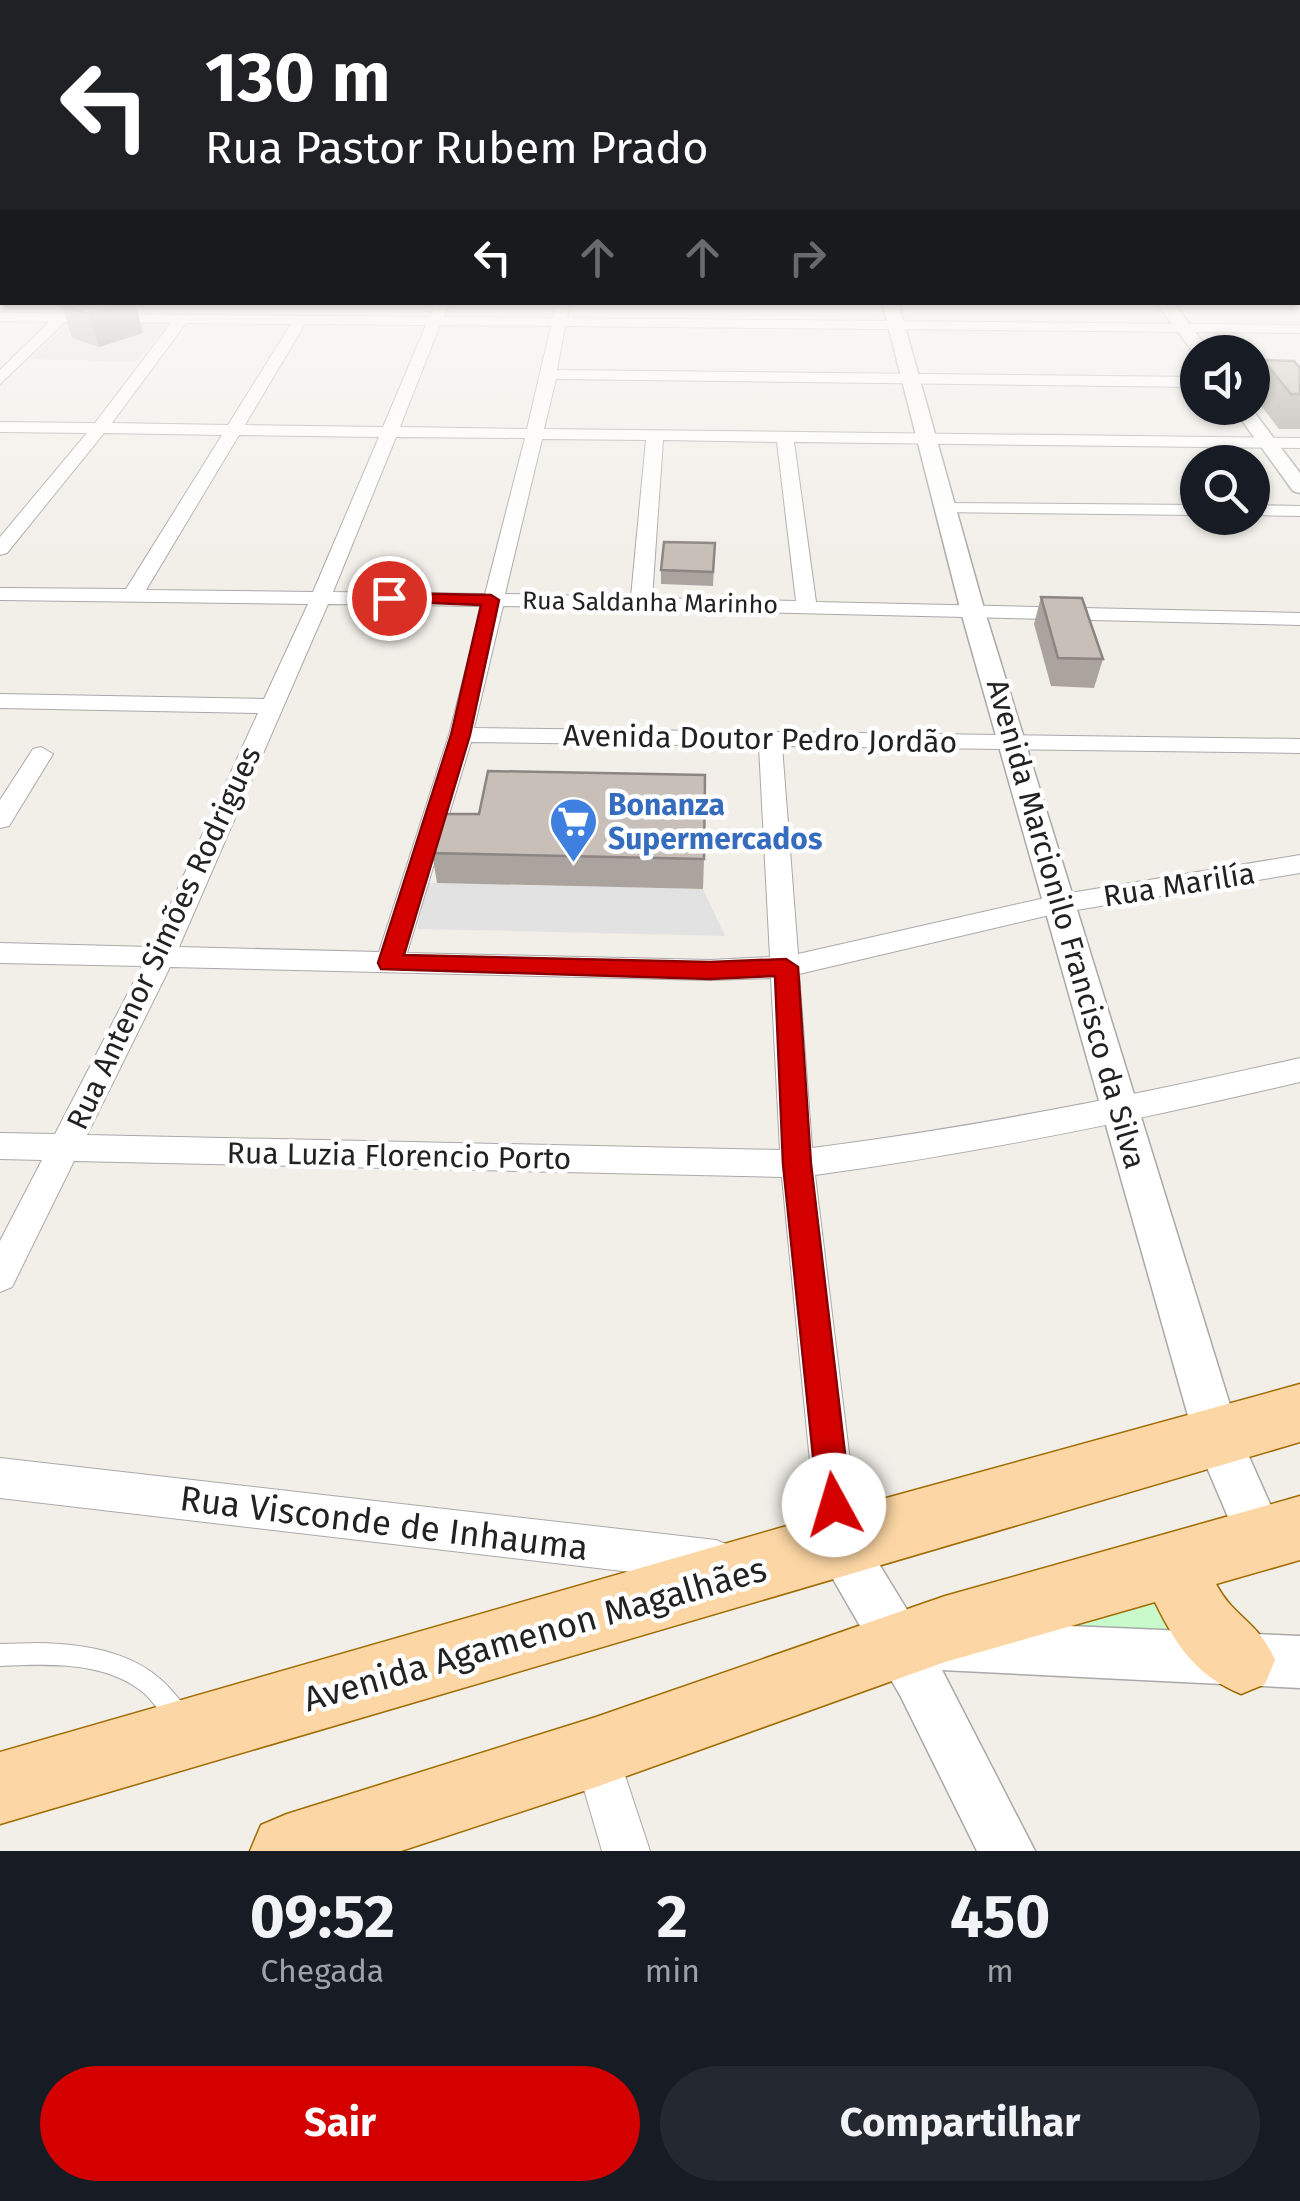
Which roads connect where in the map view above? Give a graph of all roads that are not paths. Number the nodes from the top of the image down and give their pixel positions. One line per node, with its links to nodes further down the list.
1 (134, 382): 8 (street)
2 (262, 382): 9 (street)
3 (412, 382): 10 (street, Rua Antenor Simões Rodrigues)
4 (547, 382): 11 (street)
5 (911, 382): 14 (street, Avenida Marcionilo Francisco da Silva)
6 (1255, 425): 15 (street)
7 (0, 427): 8 (street)
8 (100, 428): 9 (street); 22 (street)
9 (234, 429): 10 (street); 24 (street)
10 (390, 432): 11 (street); 25 (street, Rua Antenor Simões Rodrigues)
11 (533, 434): 12 (street); 26 (street)
12 (654, 436): 13 (street); 27 (street)
13 (785, 438): 14 (street); 28 (street)
14 (925, 439): 15 (street); 18 (street, Avenida Marcionilo Francisco da Silva)
15 (1268, 443): 16 (street); 17 (street)
16 (1300, 444)
17 (1300, 487)
18 (944, 508): 19 (street); 29 (street, Avenida Marcionilo Francisco da Silva)
19 (1180, 510)
20 (1270, 510): 21 (street)
21 (1300, 511)
22 (0, 549)
23 (0, 594): 24 (street, Rua Saldanha Marinho)
24 (133, 595): 25 (street, Rua Saldanha Marinho)
25 (320, 596): 26 (street, Rua Saldanha Marinho); 32 (street, Rua Antenor Simões Rodrigues)
26 (491, 600): 27 (street, Rua Saldanha Marinho); 33 (street)
27 (641, 603): 28 (street, Rua Saldanha Marinho)
28 (807, 606): 29 (street, Rua Saldanha Marinho)
29 (972, 612): 30 (street, Rua Saldanha Marinho); 35 (street, Avenida Marcionilo Francisco da Silva)
30 (1300, 619)
31 (0, 701): 32 (street)
32 (269, 706): 42 (street, Rua Antenor Simões Rodrigues)
33 (460, 735): 34 (street, Avenida Doutor Pedro Jordão); 43 (street)
34 (770, 739): 35 (street, Avenida Doutor Pedro Jordão); 44 (street)
35 (1014, 743): 36 (street, Avenida Doutor Pedro Jordão); 40 (street, Avenida Marcionilo Francisco da Silva)
36 (1300, 746)
37 (41, 754): 38 (street)
38 (0, 820)
39 (1300, 864): 40 (street, Rua Marilía)
40 (1058, 904): 44 (street, Rua Marilía); 46 (street, Avenida Marcionilo Francisco da Silva)
41 (0, 954): 42 (street, Rua Marilía)
42 (160, 958): 43 (street, Rua Marilía); 48 (street, Rua Antenor Simões Rodrigues)
43 (390, 963): 44 (street, Rua Marilía)
44 (786, 967): 49 (street)
45 (1300, 1070): 46 (street, Rua Luzia Florencio Porto)
46 (1121, 1112): 49 (street, Rua Luzia Florencio Porto); 52 (street, Avenida Marcionilo Francisco da Silva)
47 (0, 1146): 48 (street, Rua Luzia Florencio Porto)
48 (67, 1149): 49 (street, Rua Luzia Florencio Porto); 50 (street, Rua Antenor Simões Rodrigues)
49 (797, 1164): 55 (street)
50 (0, 1276)
51 (1300, 1413): 52 (main road, Avenida Agamenon Magalhães)
52 (1217, 1437): 54 (street, Avenida Marcionilo Francisco da Silva); 55 (main road, Avenida Agamenon Magalhães)
53 (0, 1478): 57 (street, Rua Visconde de Inhauma)
54 (1281, 1534): 56 (main road)
55 (839, 1543): 57 (main road, Avenida Agamenon Magalhães); 58 (street)
56 (1172, 1565): 58 (main road); 60 (main road)
57 (768, 1567): 61 (main road, Avenida Agamenon Magalhães)
58 (899, 1645): 60 (street); 62 (main road); 66 (street)
59 (0, 1656): 61 (lane)
60 (1271, 1661)
61 (194, 1732): 63 (main road, Avenida Agamenon Magalhães)
62 (596, 1752): 64 (main road); 65 (street)
63 (0, 1788)
64 (287, 1851)
65 (626, 1851)
66 (1008, 1851)

